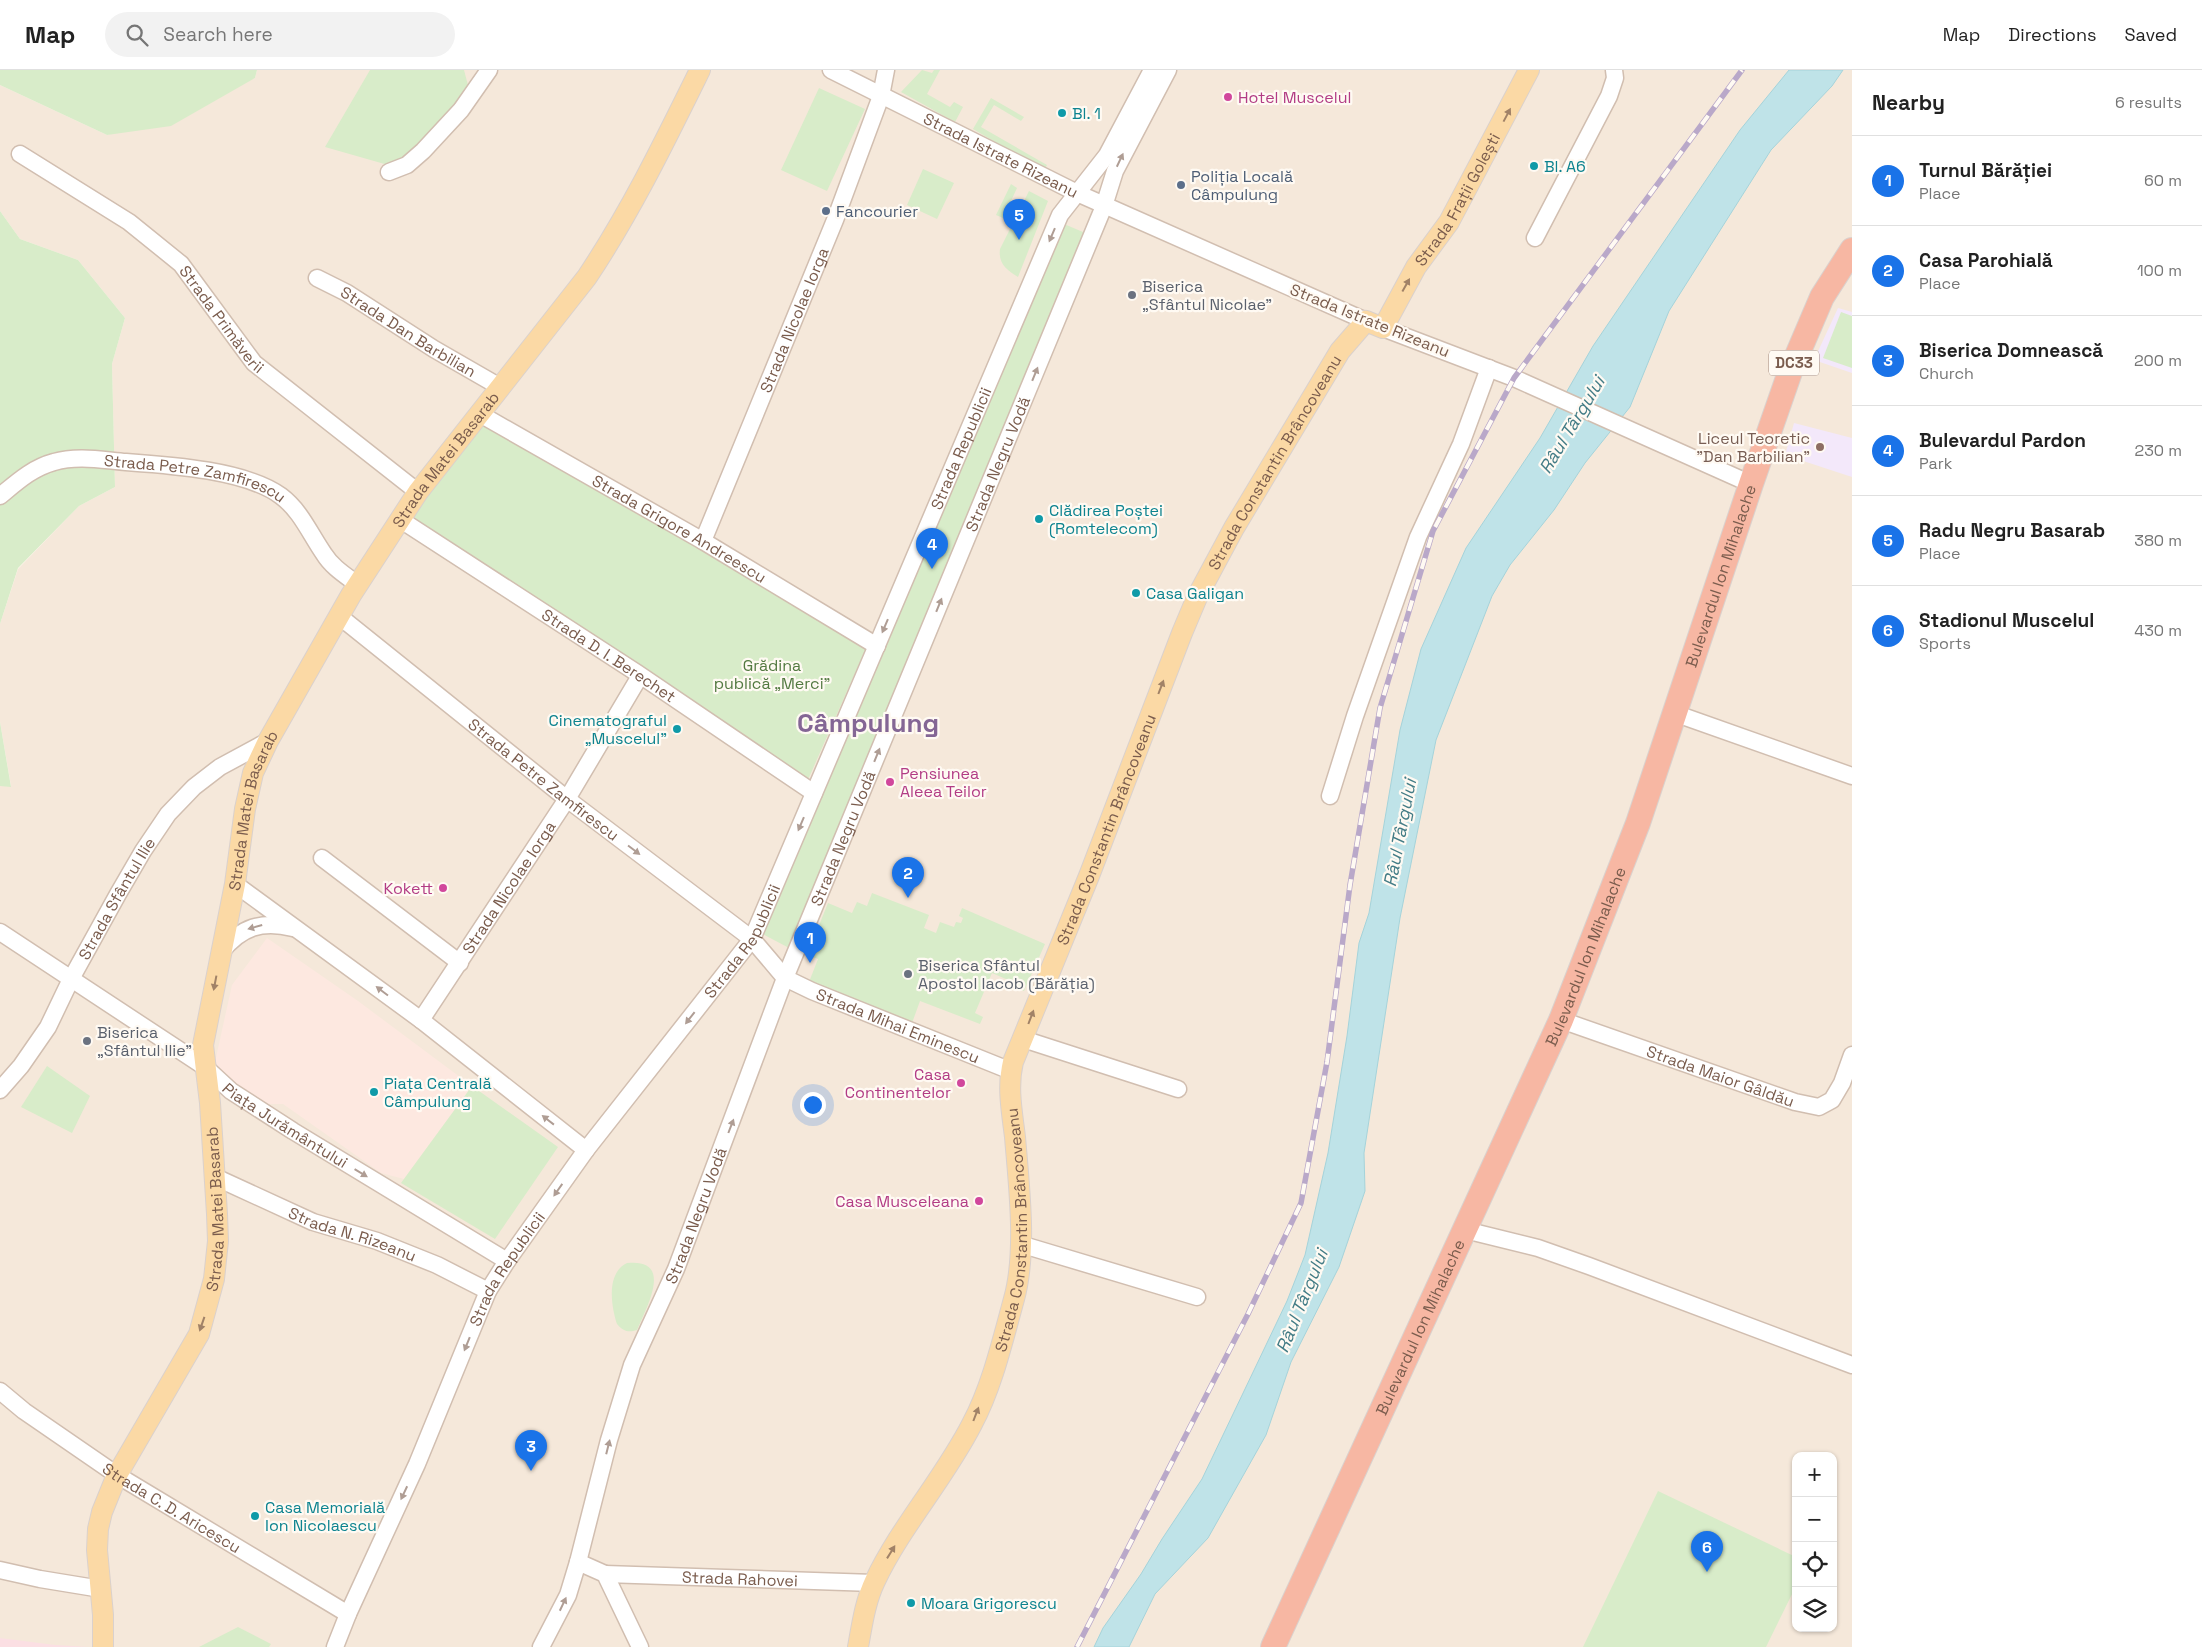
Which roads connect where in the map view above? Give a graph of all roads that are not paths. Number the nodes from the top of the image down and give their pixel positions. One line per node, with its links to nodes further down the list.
1 (489, 70): 11 (street)
2 (700, 70): 19 (main road, Strada Matei Basarab)
3 (832, 70): 9 (street, Strada Istrate Rizeanu)
4 (886, 70): 9 (street, Strada Nicolae Iorga)
5 (1152, 70): 12 (street)
6 (1168, 70): 13 (street, Strada Negru Vodă, one-way to 6)
7 (1529, 70): 17 (main road, Strada Frații Golești, one-way to 7)
8 (1614, 70): 14 (street)
9 (881, 96): 12 (street, Strada Istrate Rizeanu); 25 (street, Strada Nicolae Iorga)
10 (20, 154): 22 (street, Strada Primăverii)
11 (389, 172)
12 (1076, 193): 13 (street, Strada Istrate Rizeanu); 28 (street, Strada Republicii, one-way to 28)
13 (1104, 206): 17 (street, Strada Istrate Rizeanu); 43 (street, Strada Negru Vodă, one-way to 13)
14 (1535, 238)
15 (1852, 250): 21 (highway, Bulevardul Ion Mihalache / DC33)
16 (318, 278): 19 (street, Strada Dan Barbilian)
17 (1374, 324): 18 (street, Strada Istrate Rizeanu); 47 (main road, Strada Constantin Brâncoveanu, one-way to 17)
18 (1489, 368): 21 (street, Strada Istrate Rizeanu); 34 (street)
19 (500, 387): 20 (main road, Strada Matei Basarab)
20 (480, 414): 22 (main road, Strada Matei Basarab); 25 (street, Strada Grigore Andreescu)
21 (1751, 484): 30 (highway, Bulevardul Ion Mihalache)
22 (418, 492): 24 (main road, Strada Matei Basarab)
23 (0, 496): 26 (street, Strada Petre Zamfirescu)
24 (401, 520): 26 (main road, Strada Matei Basarab); 29 (street, Strada D. I. Berechet)
25 (703, 541): 28 (street, Strada Grigore Andreescu)
26 (357, 584): 27 (main road, Strada Matei Basarab)
27 (339, 616): 31 (main road, Strada Matei Basarab); 35 (street, Strada Petre Zamfirescu)
28 (877, 646): 33 (street, Strada Republicii)
29 (640, 676): 33 (street, Strada D. I. Berechet); 35 (street, Strada Nicolae Iorga)
30 (1674, 713): 32 (street); 46 (highway, Bulevardul Ion Mihalache)
31 (268, 741): 37 (main road, Strada Matei Basarab); 44 (street, Strada Sfântul Ilie)
32 (1852, 776)
33 (814, 793): 40 (street, Strada Republicii, one-way to 40)
34 (1330, 796)
35 (567, 799): 40 (street, Strada Petre Zamfirescu, one-way to 40); 42 (street, Strada Nicolae Iorga)
36 (322, 858): 42 (street)
37 (235, 884): 38 (street); 41 (main road, Strada Matei Basarab)
38 (298, 929): 41 (street, one-way to 41); 45 (street, one-way to 38)
39 (0, 932): 44 (street, Piața Jurământului)
40 (752, 939): 43 (street, Strada Petre Zamfirescu); 53 (street, Strada Republicii, one-way to 53)
41 (221, 952): 49 (main road, Strada Matei Basarab, one-way to 49)
42 (460, 962): 45 (street, Strada Nicolae Iorga)
43 (785, 978): 50 (street, Strada Mihai Eminescu); 63 (street, Strada Negru Vodă, one-way to 43)
44 (71, 979): 49 (street, Piața Jurământului); 52 (street, Strada Sfântul Ilie)
45 (421, 1020): 53 (street, one-way to 45)
46 (1561, 1020): 48 (street, Strada Maior Gâldău); 55 (highway, Bulevardul Ion Mihalache)
47 (1023, 1039): 50 (main road, Strada Constantin Brâncoveanu); 51 (street)
48 (1852, 1055)
49 (205, 1068): 54 (main road, Strada Matei Basarab); 57 (street, Piața Jurământului, one-way to 57)
50 (1011, 1071): 56 (main road, Strada Constantin Brâncoveanu)
51 (1178, 1089)
52 (0, 1090)
53 (586, 1150): 57 (street, Strada Republicii, one-way to 57)
54 (215, 1177): 58 (street, Strada N. Rizeanu); 62 (main road, Strada Matei Basarab, one-way to 62)
55 (1465, 1230): 60 (street); 74 (highway, Bulevardul Ion Mihalache)
56 (1020, 1244): 59 (street); 66 (main road, Strada Constantin Brâncoveanu, one-way to 56)
57 (507, 1261): 58 (street, Strada Republicii)
58 (488, 1291): 68 (street, Strada Republicii, one-way to 68)
59 (1197, 1297)
60 (1852, 1365)
61 (0, 1391): 62 (street, Strada C. D. Aricescu)
62 (117, 1475): 67 (main road, Strada Matei Basarab); 68 (street, Strada C. D. Aricescu)
63 (578, 1562): 65 (street); 71 (street, Strada Negru Vodă, one-way to 63)
64 (0, 1570): 67 (street)
65 (605, 1574): 66 (street, Strada Rahovei); 72 (street)
66 (874, 1582): 73 (main road, Strada Constantin Brâncoveanu)
67 (101, 1589): 69 (main road, Strada Matei Basarab)
68 (348, 1614): 70 (street, Strada Republicii)
69 (103, 1647)
70 (335, 1647)
71 (541, 1647)
72 (640, 1647)
73 (858, 1647)
74 (1273, 1647)

